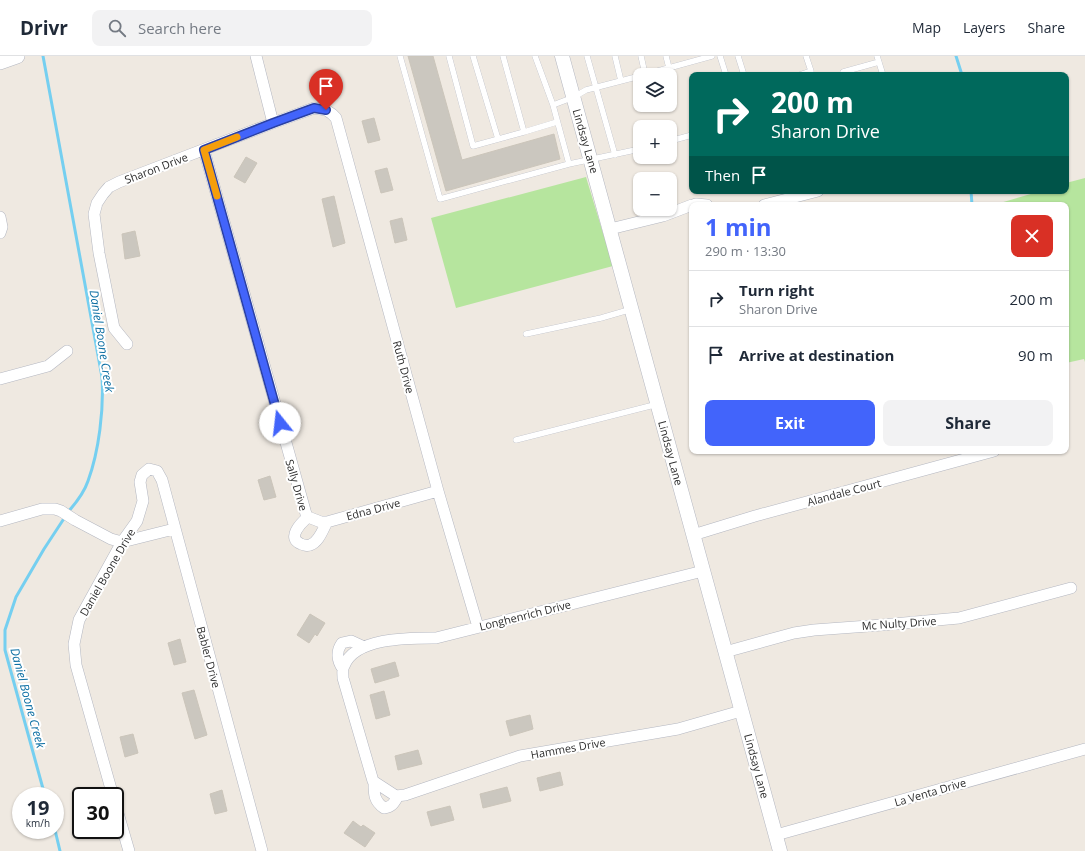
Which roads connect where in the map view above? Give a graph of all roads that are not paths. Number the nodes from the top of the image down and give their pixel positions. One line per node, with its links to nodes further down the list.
1 (17, 56): 19 (main road)
2 (256, 56): 34 (street)
3 (400, 56): 43 (lane)
4 (449, 56): 37 (lane)
5 (473, 56): 37 (lane)
6 (503, 56): 35 (lane)
7 (536, 56): 31 (lane)
8 (562, 56): 30 (street, Lindsay Lane)
9 (587, 56): 29 (lane)
10 (615, 56): 28 (lane)
11 (641, 56): 20 (lane)
12 (666, 56): 21 (lane)
13 (712, 56): 17 (lane)
14 (720, 56): 22 (lane)
15 (738, 56): 23 (lane)
16 (806, 56): 24 (lane)
17 (694, 58): 21 (lane)
18 (878, 59): 25 (lane); 26 (lane)
19 (0, 62)
20 (642, 68)
21 (669, 68)
22 (725, 72)
23 (743, 72)
24 (808, 72)
25 (843, 72)
26 (882, 72)
27 (633, 78): 28 (lane)
28 (621, 81): 29 (lane)
29 (595, 88): 30 (lane); 41 (lane)
30 (574, 97): 31 (lane); 42 (street, Lindsay Lane)
31 (553, 105): 33 (lane)
32 (326, 110): 34 (street, Sharon Drive); 59 (street, Ruth Drive)
33 (557, 122): 35 (lane); 43 (lane)
34 (273, 123): 39 (street, Sharon Drive)
35 (524, 132): 37 (lane)
36 (689, 136): 38 (lane)
37 (498, 139)
38 (677, 139)
39 (204, 150): 52 (street, Sharon Drive); 60 (street, Sally Drive)
40 (633, 151): 41 (lane)
41 (615, 155): 42 (lane)
42 (591, 160): 43 (lane); 48 (street, Lindsay Lane)
43 (569, 164)
44 (806, 194): 45 (street)
45 (776, 202)
46 (689, 206): 48 (street)
47 (0, 217): 49 (street)
48 (610, 229): 50 (street, Lindsay Lane)
49 (0, 233)
50 (632, 309): 51 (lane); 55 (street, Lindsay Lane)
51 (526, 334)
52 (127, 344)
53 (67, 351): 54 (street)
54 (0, 379)
55 (658, 404): 56 (lane); 64 (street, Lindsay Lane)
56 (516, 440)
57 (983, 454): 64 (street, Alandale Court)
58 (149, 469): 63 (street, Babler Drive); 65 (street, Daniel Boone Drive)
59 (438, 491): 62 (street, Edna Drive); 68 (street, Ruth Drive)
60 (308, 517): 62 (street); 62 (street, Sally Drive)
61 (0, 521): 65 (street)
62 (327, 522)
63 (174, 529): 65 (street); 80 (street, Babler Drive)
64 (693, 535): 66 (street, Lindsay Lane)
65 (122, 542): 75 (street, Daniel Boone Drive)
66 (703, 571): 68 (street, Longhenrich Drive); 70 (street, Lindsay Lane)
67 (1071, 588): 70 (street, Mc Nulty Drive)
68 (478, 627): 69 (street, Longhenrich Drive)
69 (364, 647): 71 (street, Longhenrich Drive); 71 (street, Hammes Drive)
70 (725, 652): 72 (street, Lindsay Lane)
71 (343, 669): 74 (street, Hammes Drive)
72 (741, 710): 76 (street, Hammes Drive); 77 (street, Lindsay Lane)
73 (1085, 749): 77 (street, La Venta Drive)
74 (374, 782): 76 (street); 76 (street, Hammes Drive)
75 (110, 787)
76 (398, 796)
77 (776, 835): 81 (street, Lindsay Lane)
78 (124, 836): 79 (street)
79 (128, 851)
80 (262, 851)
81 (780, 851)

